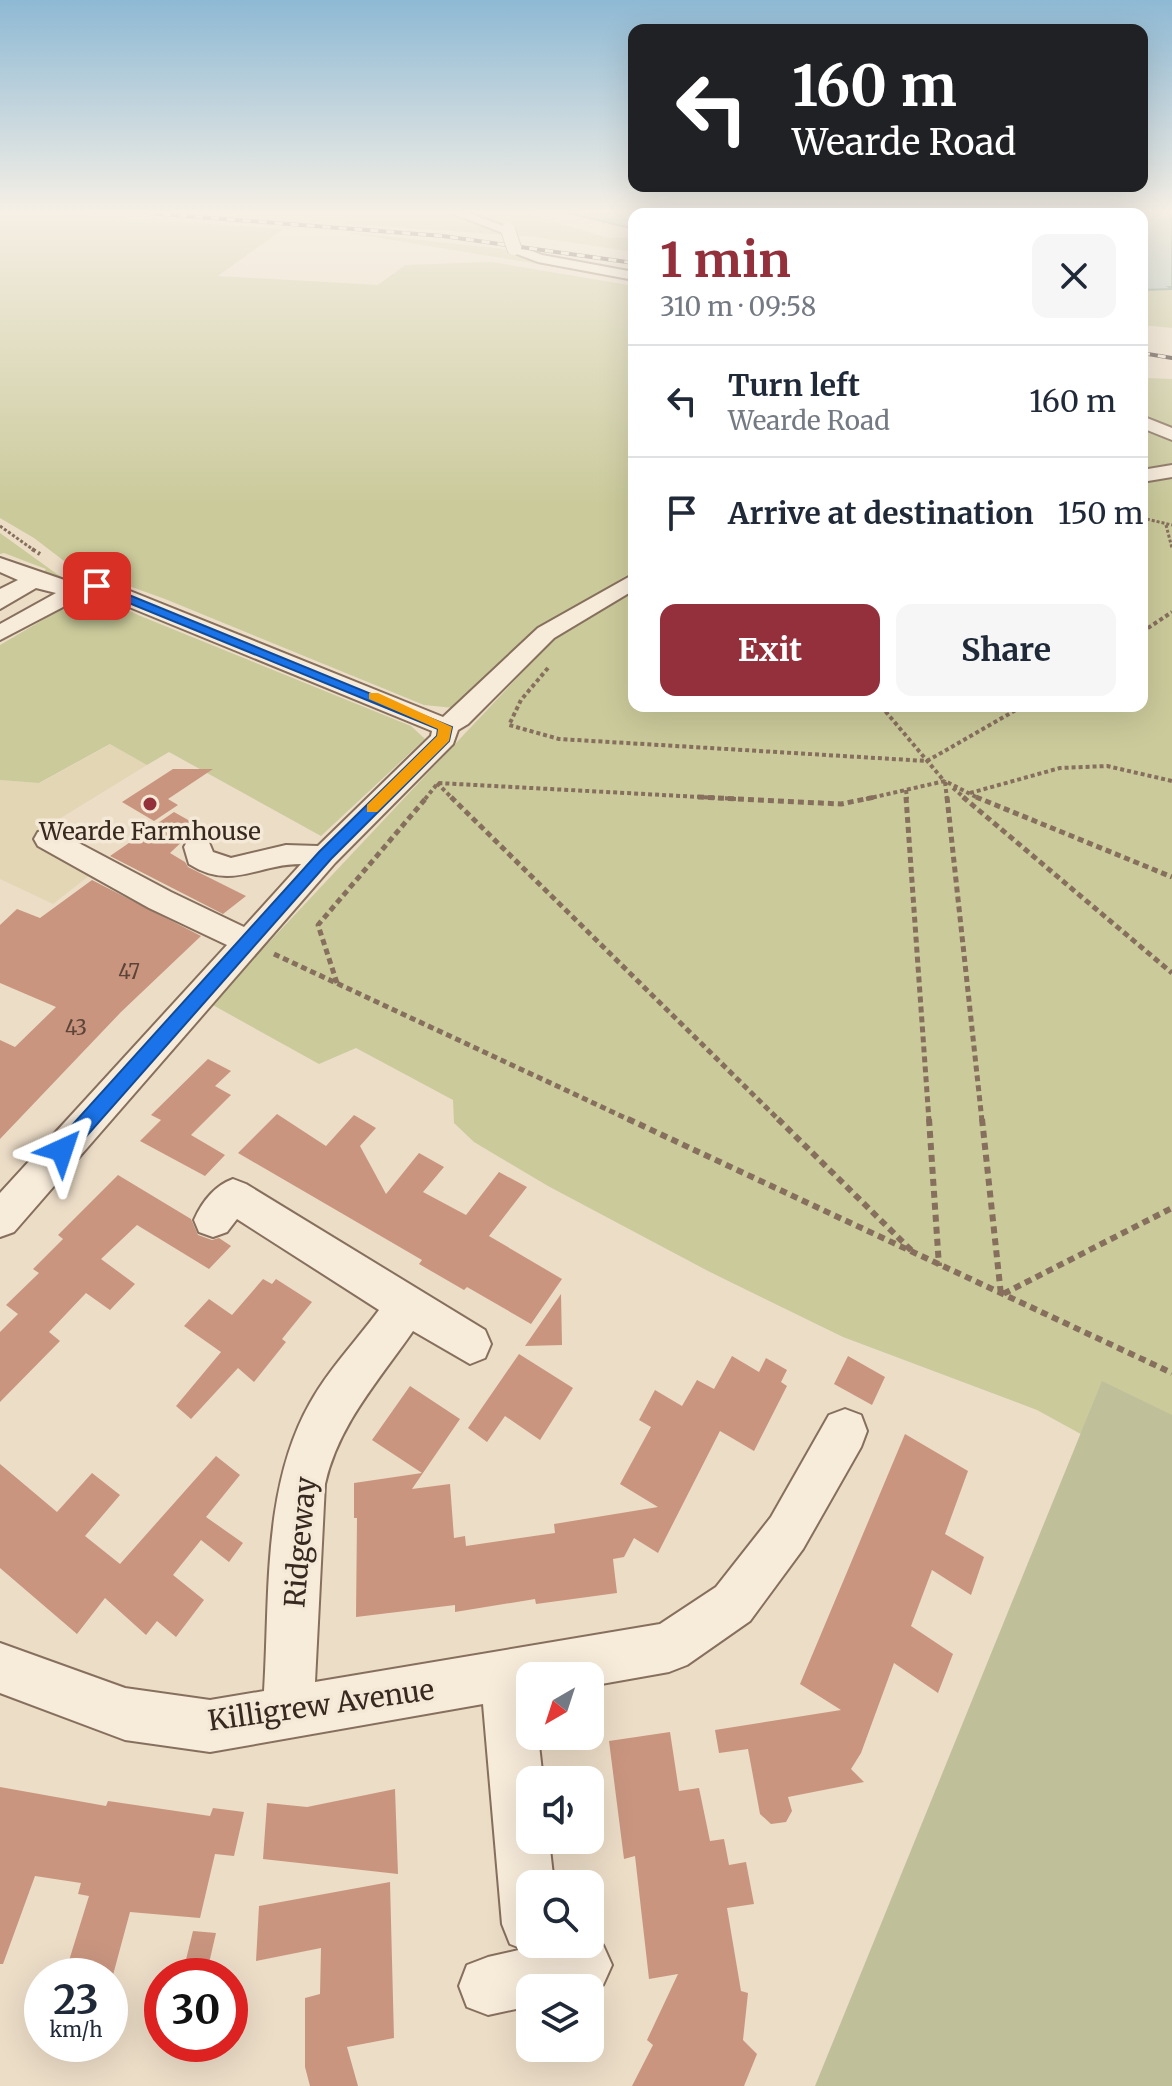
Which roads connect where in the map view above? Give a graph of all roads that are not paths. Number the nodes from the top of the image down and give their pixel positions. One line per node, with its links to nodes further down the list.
1 (1148, 424): 2 (street)
2 (1172, 435)
3 (1172, 471): 4 (street)
4 (1148, 475)
5 (0, 564): 6 (street)
6 (36, 579): 8 (street); 9 (street)
7 (628, 585): 10 (street)
8 (86, 588): 9 (street); 10 (street)
9 (4, 609)
10 (445, 727): 13 (street)
11 (48, 839): 14 (street)
12 (198, 847): 13 (street)
13 (325, 856): 14 (street)
14 (248, 942): 15 (street)
15 (0, 1220)
16 (213, 1220): 17 (street)
17 (407, 1306): 18 (street); 22 (street, Ridgeway)
18 (470, 1344)
19 (845, 1431): 21 (street, Killigrew Avenue)
20 (0, 1668): 22 (street, Killigrew Avenue)
21 (506, 1677): 22 (street, Killigrew Avenue); 23 (street)
22 (288, 1712)
23 (534, 1959)

